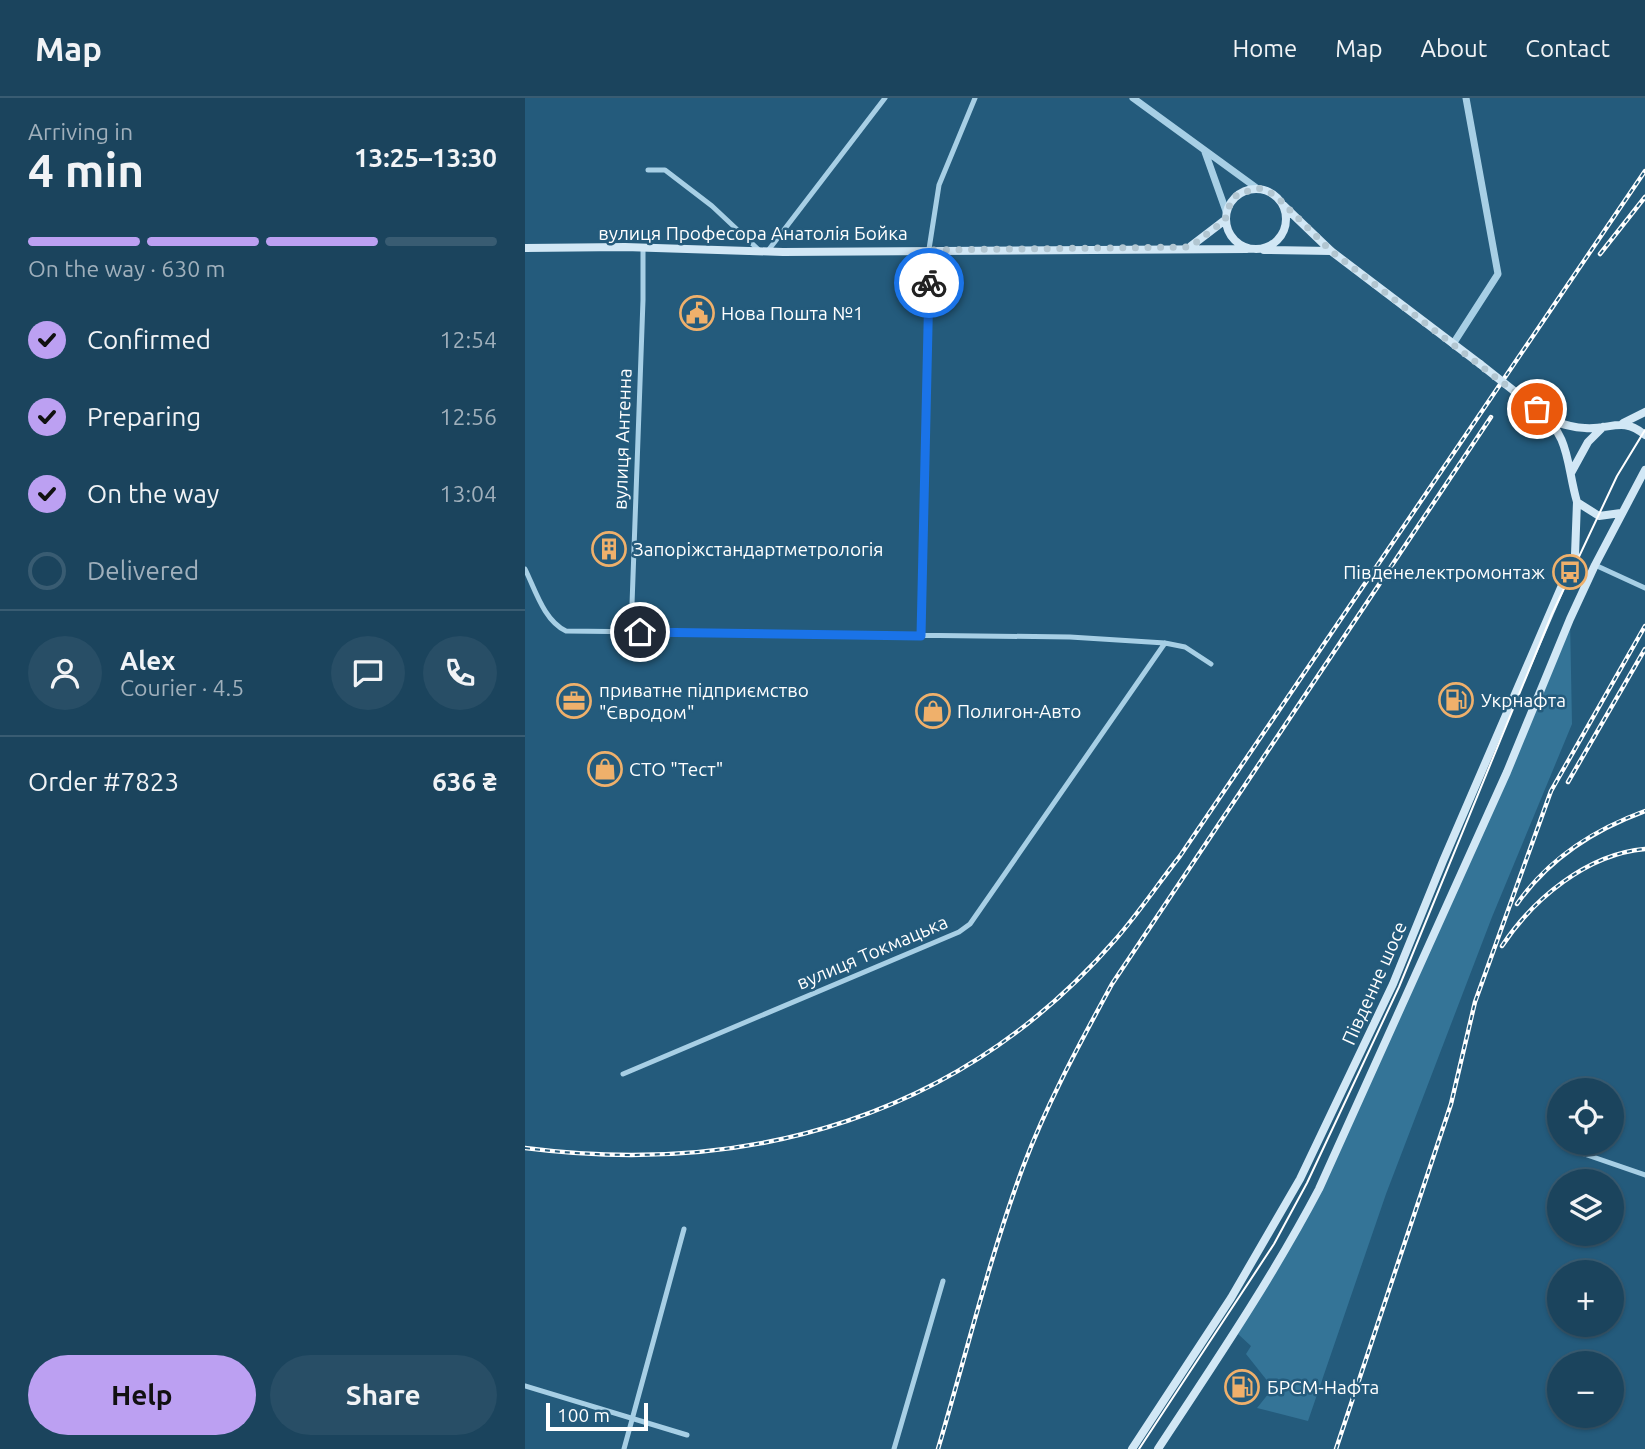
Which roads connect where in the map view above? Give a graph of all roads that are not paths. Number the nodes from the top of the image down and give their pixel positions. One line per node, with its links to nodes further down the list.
1 (885, 98): 15 (street)
2 (975, 98): 14 (street)
3 (1133, 98): 5 (street)
4 (1466, 98): 17 (street)
5 (1205, 152): 7 (street); 9 (street)
6 (648, 170): 15 (street)
7 (1258, 188): 8 (main road); 9 (main road)
8 (1283, 205): 13 (main road); 16 (main road)
9 (1226, 216): 11 (main road); 13 (main road)
10 (643, 247): 12 (main road, вулиця Професора Анатолія Бойка); 15 (main road, вулиця Професора Анатолія Бойка); 30 (street, вулиця Антенна)
11 (1190, 247): 13 (main road, вулиця Професора Анатолія Бойка); 14 (main road, вулиця Професора Анатолія Бойка)
12 (525, 248)
13 (1252, 249): 16 (main road, вулиця Професора Анатолія Бойка)
14 (929, 250): 15 (main road, вулиця Професора Анатолія Бойка); 31 (street)
15 (763, 251)
16 (1331, 251): 17 (main road)
17 (1453, 344): 19 (main road, bridge)
18 (1645, 412): 20 (main road)
19 (1551, 420): 21 (main road); 24 (main road, Південне шосе)
20 (1623, 423): 21 (main road); 22 (main road)
21 (1603, 427): 24 (main road)
22 (1645, 435)
23 (1645, 470): 26 (main road, Південне шосе)
24 (1570, 476): 25 (main road, Південне шосе)
25 (1577, 502): 26 (main road); 44 (main road, Південне шосе)
26 (1621, 513): 27 (main road, Південне шосе)
27 (1595, 565): 29 (street); 45 (main road, Південне шосе)
28 (525, 569): 30 (street)
29 (1645, 588)
30 (631, 632): 31 (street)
31 (921, 636): 32 (street)
32 (1165, 643): 33 (street); 34 (street, вулиця Токмацька)
33 (1211, 664)
34 (623, 1074)
35 (1587, 1155): 36 (street)
36 (1645, 1175)
37 (684, 1229): 40 (street)
38 (943, 1281): 43 (street)
39 (525, 1386): 40 (street)
40 (634, 1417): 41 (street); 42 (street)
41 (687, 1435)
42 (624, 1449)
43 (894, 1449)
44 (1132, 1449)
45 (1158, 1449)

